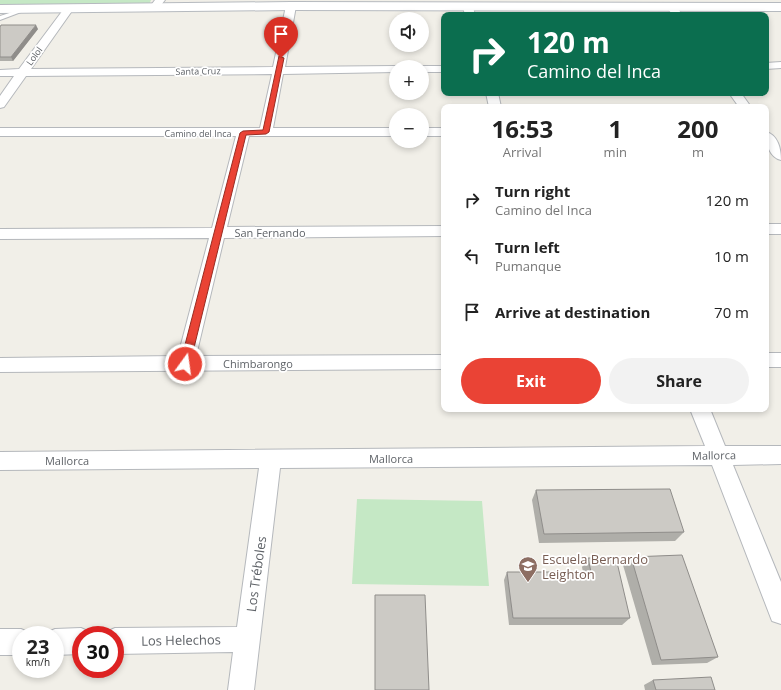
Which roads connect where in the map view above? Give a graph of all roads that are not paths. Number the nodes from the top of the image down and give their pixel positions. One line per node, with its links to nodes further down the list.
1 (157, 4): 2 (street); 4 (street)
2 (291, 6): 7 (street); 15 (street)
3 (781, 7): 8 (street)
4 (69, 8): 6 (street); 17 (street, Lolol)
5 (0, 9): 6 (street)
6 (28, 9): 9 (lane)
7 (469, 11): 8 (street)
8 (675, 11)
9 (0, 18)
10 (769, 66): 11 (street)
11 (781, 66)
12 (389, 69): 15 (street, Santa Cruz)
13 (429, 69): 14 (street)
14 (441, 69)
15 (278, 70): 17 (street, Santa Cruz); 22 (street)
16 (0, 73): 17 (street, Santa Cruz)
17 (22, 73): 18 (street, Lolol)
18 (0, 104)
19 (769, 131): 20 (street)
20 (781, 131)
21 (0, 132): 26 (street, Camino del Inca)
22 (266, 132): 23 (street, Camino del Inca); 26 (street, Camino del Inca)
23 (389, 132)
24 (429, 132): 25 (street)
25 (441, 132)
26 (243, 133): 32 (street)
27 (769, 140): 28 (street)
28 (781, 156)
29 (769, 229): 30 (street)
30 (781, 229)
31 (441, 231): 32 (street, San Fernando)
32 (218, 233): 33 (street, San Fernando); 37 (street)
33 (0, 234)
34 (769, 360): 35 (street)
35 (781, 360)
36 (441, 362): 37 (street, Chimbarongo)
37 (185, 364): 38 (street, Chimbarongo)
38 (0, 365)
39 (701, 412): 40 (street)
40 (719, 455): 41 (street, Mallorca); 42 (street, Mallorca); 44 (street)
41 (781, 455)
42 (271, 459): 43 (street, Mallorca); 45 (street, Los Tréboles)
43 (0, 461)
44 (781, 612)
45 (247, 639): 46 (street, Los Helechos); 49 (street, Los Tréboles)
46 (124, 641)
47 (0, 642): 48 (street)
48 (12, 642)
49 (241, 690)

